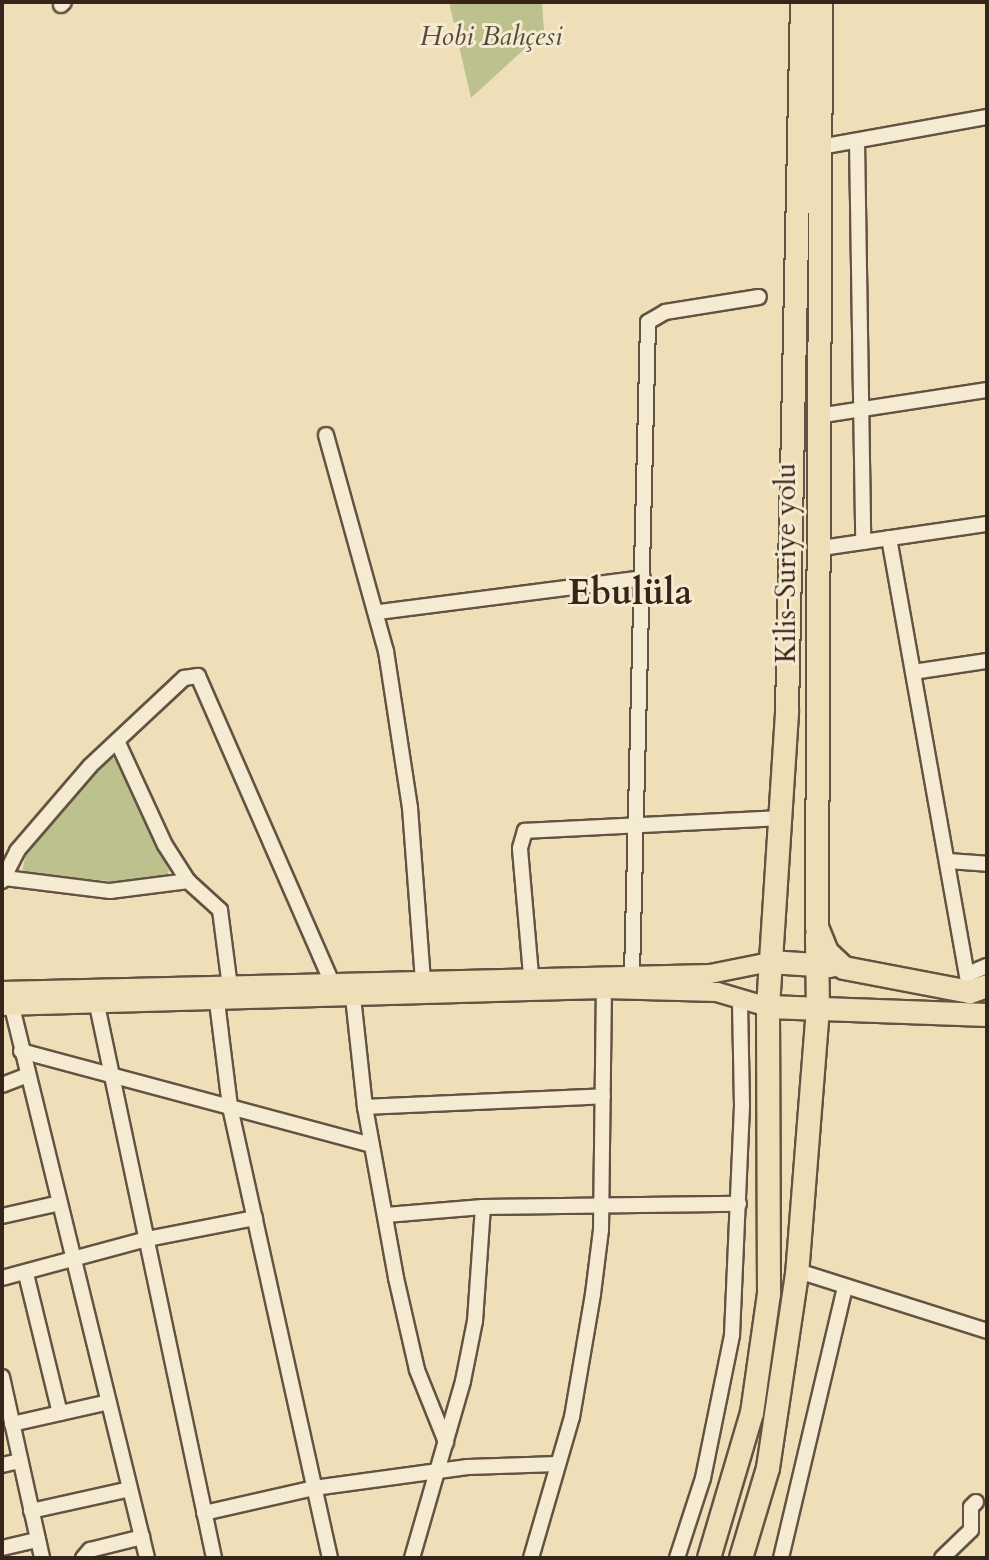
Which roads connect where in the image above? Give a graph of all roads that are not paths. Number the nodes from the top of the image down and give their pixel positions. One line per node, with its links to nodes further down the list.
1 (802, 2): 20 (highway)
2 (821, 2): 5 (highway, Kilis-Suriye yolu)
3 (987, 117): 4 (street)
4 (857, 141): 5 (street); 8 (street)
5 (820, 147): 9 (highway, Kilis-Suriye yolu)
6 (759, 297): 15 (street)
7 (987, 390): 8 (street)
8 (861, 409): 9 (street); 13 (street)
9 (817, 416): 14 (highway, Kilis-Suriye yolu)
10 (326, 435): 16 (street)
11 (987, 524): 12 (street)
12 (889, 538): 13 (street); 18 (street)
13 (863, 542): 14 (street)
14 (815, 549): 26 (highway, Kilis-Suriye yolu)
15 (643, 578): 16 (street); 21 (street)
16 (379, 612): 33 (street)
17 (987, 661): 18 (street)
18 (913, 672): 22 (street)
19 (118, 743): 24 (street); 25 (street); 35 (street)
20 (780, 818): 21 (street); 27 (highway)
21 (634, 825): 31 (street); 32 (street)
22 (948, 861): 23 (street); 36 (street)
23 (987, 864)
24 (3, 880): 25 (street)
25 (188, 881): 38 (street)
26 (817, 927): 28 (highway); 30 (highway, Kilis-Suriye yolu)
27 (770, 962): 28 (highway); 31 (main road); 43 (highway)
28 (818, 964): 30 (highway); 44 (highway)
29 (987, 966): 36 (street)
30 (844, 968): 36 (highway)
31 (632, 974): 34 (main road)
32 (531, 975): 33 (main road); 34 (main road)
33 (423, 980): 35 (main road)
34 (604, 982): 39 (main road); 40 (main road); 50 (street)
35 (332, 983): 38 (main road)
36 (975, 984)
37 (2, 991): 38 (main road)
38 (223, 994): 39 (main road); 41 (main road); 51 (street)
39 (353, 997): 52 (street)
40 (740, 997): 43 (main road); 55 (street)
41 (97, 1005): 42 (main road); 47 (street)
42 (7, 1007): 46 (street)
43 (768, 1007): 44 (highway); 93 (highway)
44 (818, 1011): 45 (highway); 63 (highway)
45 (987, 1015)
46 (21, 1051): 47 (street); 48 (street)
47 (114, 1073): 51 (street); 61 (street)
48 (25, 1076): 49 (street); 54 (street)
49 (2, 1085)
50 (603, 1096): 52 (street); 56 (street)
51 (230, 1107): 53 (street); 60 (street)
52 (365, 1107): 53 (street)
53 (372, 1145): 58 (street)
54 (60, 1203): 59 (street); 62 (street)
55 (739, 1204): 56 (street); 92 (street)
56 (601, 1206): 57 (street); 74 (street)
57 (483, 1207): 58 (street); 72 (street)
58 (386, 1215): 72 (street)
59 (2, 1216)
60 (255, 1218): 61 (street); 77 (street)
61 (147, 1239): 62 (street); 81 (street)
62 (75, 1261): 64 (street); 69 (street)
63 (795, 1270): 66 (street); 94 (highway)
64 (26, 1274): 65 (street); 70 (street)
65 (2, 1278)
66 (845, 1287): 67 (street); 95 (street)
67 (987, 1331)
68 (2, 1377): 71 (street)
69 (109, 1402): 70 (street); 78 (street)
70 (60, 1413): 71 (street)
71 (12, 1424): 73 (street)
72 (446, 1442): 76 (street)
73 (20, 1461): 75 (street); 80 (street)
74 (558, 1464): 76 (street); 91 (street)
75 (2, 1465)
76 (437, 1475): 77 (street); 90 (street)
77 (314, 1488): 81 (street); 89 (street)
78 (130, 1489): 80 (street); 82 (street)
79 (976, 1502): 96 (street)
80 (31, 1511): 83 (street)
81 (204, 1513): 88 (street)
82 (142, 1537): 86 (street); 87 (street)
83 (38, 1540): 84 (street); 85 (street)
84 (2, 1548)
85 (42, 1558)
86 (83, 1558)
87 (147, 1558)
88 (214, 1558)
89 (330, 1558)
90 (412, 1558)
91 (531, 1558)
92 (677, 1558)
93 (709, 1558)
94 (741, 1558)
95 (781, 1558)
96 (942, 1558)

